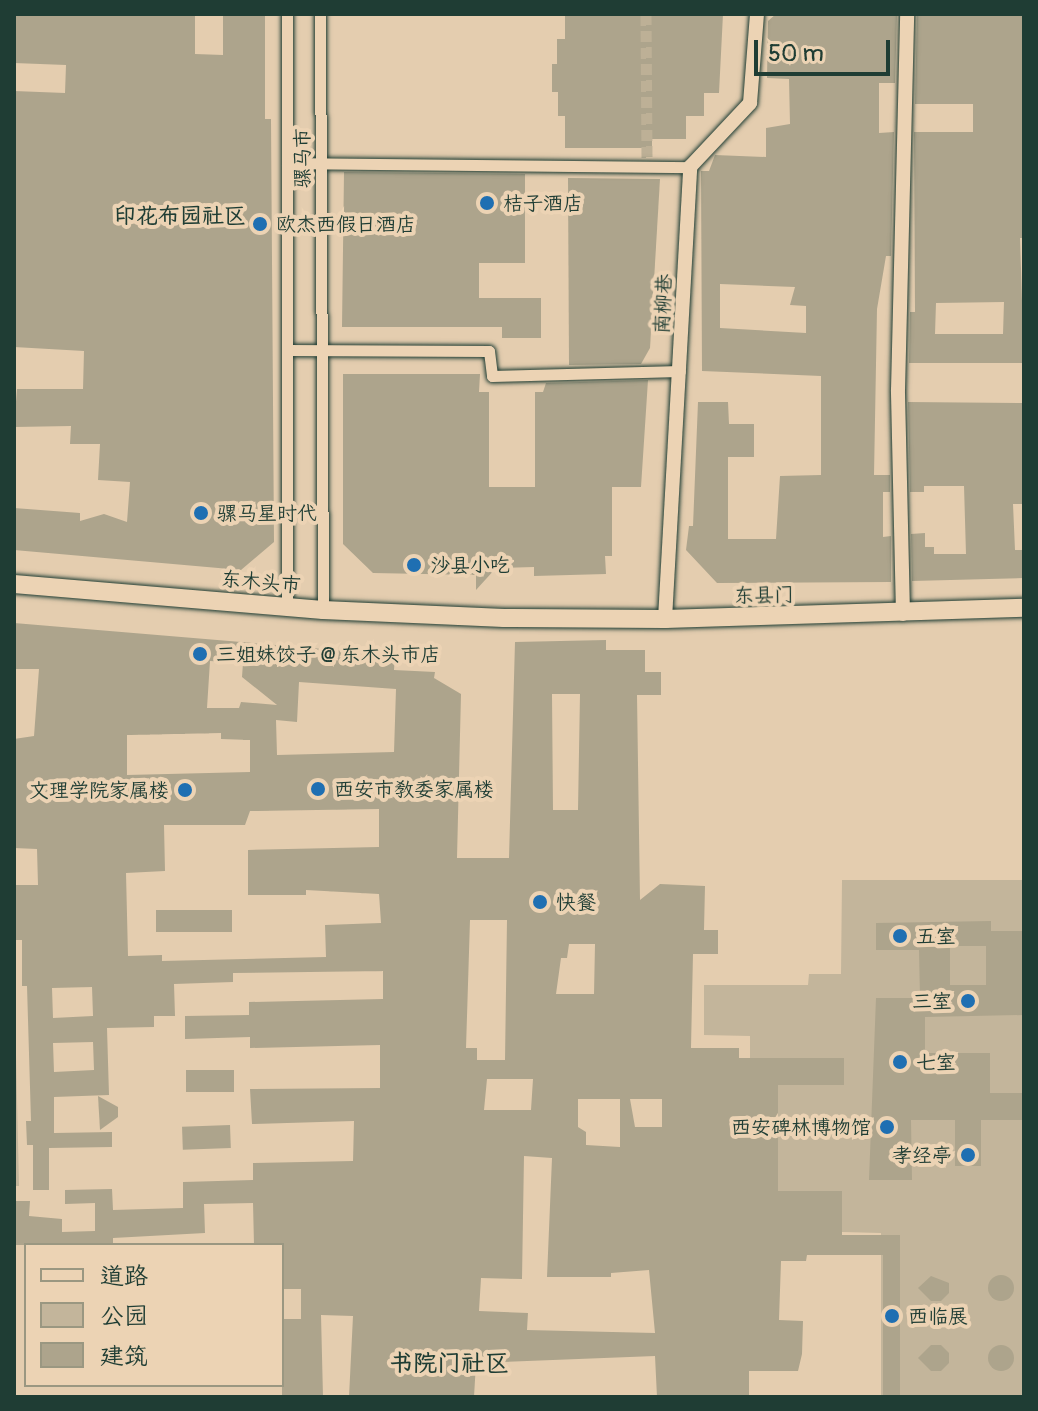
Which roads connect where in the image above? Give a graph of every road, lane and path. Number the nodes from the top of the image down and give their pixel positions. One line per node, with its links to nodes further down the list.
1 (287, 14): 5 (street, 骡马市)
2 (320, 14): 6 (street, 骡马市)
3 (757, 14): 7 (street)
4 (907, 14): 15 (street)
5 (287, 163): 6 (street); 8 (street, 骡马市)
6 (320, 164): 7 (street); 9 (street, 骡马市)
7 (690, 167): 10 (street, 南柳巷)
8 (287, 350): 9 (street); 12 (street, 骡马市)
9 (322, 351): 10 (street); 14 (street, 骡马市)
10 (680, 371): 17 (street, 南柳巷)
11 (14, 584): 12 (street, 东木头市)
12 (287, 607): 14 (street, 东木头市)
13 (1024, 608): 15 (street, 东县门)
14 (323, 610): 16 (street, 东木头市)
15 (903, 614): 17 (street, 东县门)
16 (504, 618): 17 (street, 东县门)
17 (665, 619)

